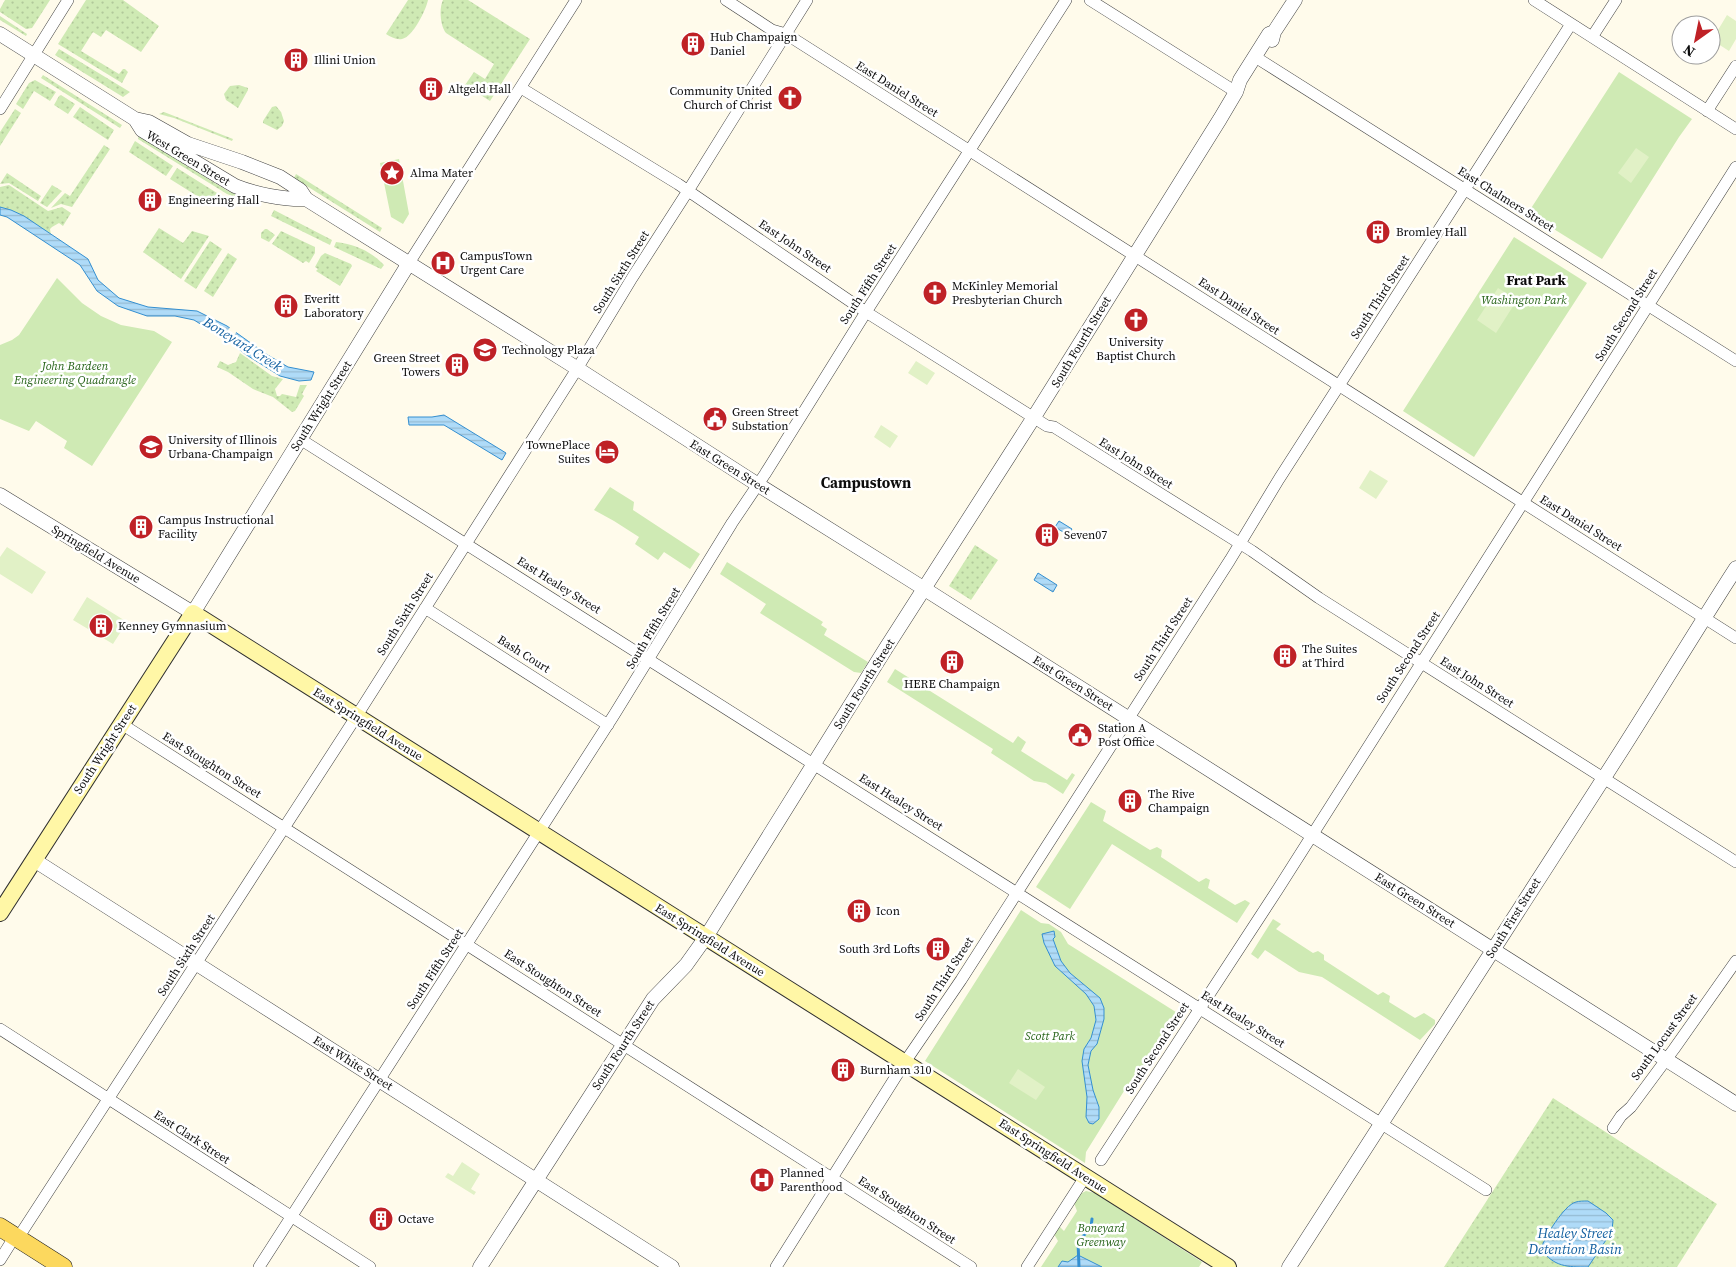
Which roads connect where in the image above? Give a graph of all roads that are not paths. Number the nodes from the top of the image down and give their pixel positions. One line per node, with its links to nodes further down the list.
1 (68, 0): 15 (street)
2 (576, 0): 18 (street, South Wright Street)
3 (726, 0): 13 (street, East Daniel Street)
4 (807, 0): 13 (street, South Sixth Street)
5 (1066, 0): 24 (street, South Fifth Street)
6 (1090, 0): 19 (street)
7 (1295, 0): 11 (street, South Fourth Street)
8 (1534, 0): 10 (street)
9 (1616, 0): 14 (street)
10 (1571, 24): 14 (street); 26 (street, South Third Street)
11 (1274, 32): 16 (street, South Fourth Street); 19 (street, South Fourth Street)
12 (0, 34): 15 (street, West Green Street)
13 (786, 34): 24 (street, East Daniel Street); 27 (street, South Sixth Street)
14 (1592, 37): 21 (street)
15 (34, 55): 20 (street); 22 (street, West Green Street)
16 (1260, 60): 19 (street, South Fourth Street); 26 (street, East Chalmers Street)
17 (1736, 66): 21 (street)
18 (521, 88): 27 (street, East John Street); 30 (street, South Wright Street)
19 (1236, 92): 29 (street, South Fourth Street)
20 (0, 109)
21 (1708, 111): 23 (street)
22 (135, 119): 28 (street, West Green Street); 28 (street, West Green Street)
23 (1736, 129)
24 (970, 151): 29 (street, East Daniel Street); 32 (street, South Fifth Street)
25 (1736, 167): 31 (street, South Second Street)
26 (1465, 189): 31 (street, East Chalmers Street); 35 (street, South Third Street)
27 (688, 191): 32 (street, East John Street); 34 (street, South Sixth Street)
28 (306, 199): 30 (street, West Green Street)
29 (1134, 256): 35 (street, East Daniel Street); 36 (street, South Fourth Street)
30 (409, 263): 34 (street, East Green Street); 37 (street, South Wright Street)
31 (1648, 305): 33 (street, East Chalmers Street); 40 (street, South Second Street)
32 (866, 312): 36 (street, East John Street); 38 (street, South Fifth Street)
33 (1736, 361)
34 (577, 369): 38 (street, East Green Street); 41 (street, South Sixth Street)
35 (1338, 387): 40 (street, East Daniel Street); 42 (street, South Third Street)
36 (1034, 417): 42 (street, East John Street); 44 (street, South Fourth Street)
37 (300, 439): 41 (street, East Healey Street); 46 (street, South Wright Street)
38 (758, 485): 44 (street, East Green Street); 49 (street, South Fifth Street)
39 (0, 495): 46 (street, Springfield Avenue)
40 (1522, 502): 47 (street, East Daniel Street); 50 (street, South Second Street)
41 (466, 543): 45 (street, South Sixth Street); 49 (street, East Healey Street)
42 (1240, 544): 50 (street, East John Street); 52 (street, South Third Street)
43 (1736, 568): 47 (street, South First Street)
44 (924, 589): 52 (street, East Green Street); 55 (street, South Fourth Street)
45 (425, 608): 51 (street, South Sixth Street); 54 (street, Bash Court)
46 (193, 613): 51 (main road, East Springfield Avenue); 53 (main road, South Wright Street)
47 (1704, 618): 48 (street, East Daniel Street); 56 (street, South First Street)
48 (1736, 638)
49 (650, 660): 54 (street, South Fifth Street); 55 (street, East Healey Street)
50 (1421, 663): 56 (street, East John Street); 59 (street, South Second Street)
51 (356, 717): 57 (street, South Sixth Street); 58 (main road, East Springfield Avenue)
52 (1128, 718): 59 (street, East Green Street); 62 (street, South Third Street)
53 (120, 724): 57 (street, East Stoughton Street); 60 (main road, South Wright Street)
54 (608, 725): 58 (street, South Fifth Street)
55 (815, 764): 62 (street, East Healey Street); 64 (street, South Fourth Street)
56 (1604, 778): 61 (street, East John Street); 66 (street, South First Street)
57 (285, 827): 65 (street, East Stoughton Street); 68 (street, South Sixth Street)
58 (539, 833): 64 (main road, East Springfield Avenue); 65 (street, South Fifth Street)
59 (1311, 834): 66 (street, East Green Street); 69 (street, South Second Street)
60 (34, 860): 63 (main road, South Wright Street); 68 (street, East White Street)
61 (1736, 862)
62 (1017, 892): 69 (street, East Healey Street); 73 (street, South Third Street)
63 (0, 914)
64 (706, 937): 71 (street, South Fourth Street); 73 (main road, East Springfield Avenue)
65 (467, 944): 71 (street, East Stoughton Street); 74 (street, South Fifth Street)
66 (1493, 950): 72 (street, East Green Street); 77 (street, South First Street)
67 (1736, 961): 72 (street, South Locust Street)
68 (196, 964): 74 (street, East White Street); 75 (street, South Sixth Street)
69 (1200, 1008): 77 (street, East Healey Street); 79 (street, South Second Street)
70 (0, 1029): 75 (street, East Clark Street)
71 (624, 1044): 81 (street, East Stoughton Street); 82 (street, South Fourth Street)
72 (1666, 1059): 76 (street, East Green Street); 78 (street, South Locust Street)
73 (906, 1062): 80 (main road, East Springfield Avenue); 81 (street, South Third Street)
74 (380, 1080): 82 (street, East White Street); 84 (street, South Fifth Street)
75 (108, 1099): 84 (street, East Clark Street); 86 (street, South Sixth Street)
76 (1736, 1104)
77 (1382, 1124): 83 (street, East Healey Street); 97 (street, South First Street)
78 (1613, 1128)
79 (1101, 1160)
80 (1085, 1177): 95 (street); 96 (main road, East Springfield Avenue)
81 (833, 1178): 93 (street, South Third Street); 94 (street, East Stoughton Street)
82 (536, 1180): 91 (street, South Fourth Street); 92 (street, East White Street)
83 (1486, 1190)
84 (291, 1217): 89 (street, South Fifth Street); 90 (street, East Clark Street)
85 (0, 1227): 86 (main road)
86 (16, 1237): 87 (street, South Sixth Street); 88 (main road)
87 (0, 1260)
88 (63, 1267)
89 (259, 1267)
90 (370, 1267)
91 (480, 1267)
92 (672, 1267)
93 (776, 1267)
94 (971, 1267)
95 (1027, 1267)
96 (1228, 1267)
97 (1289, 1267)

